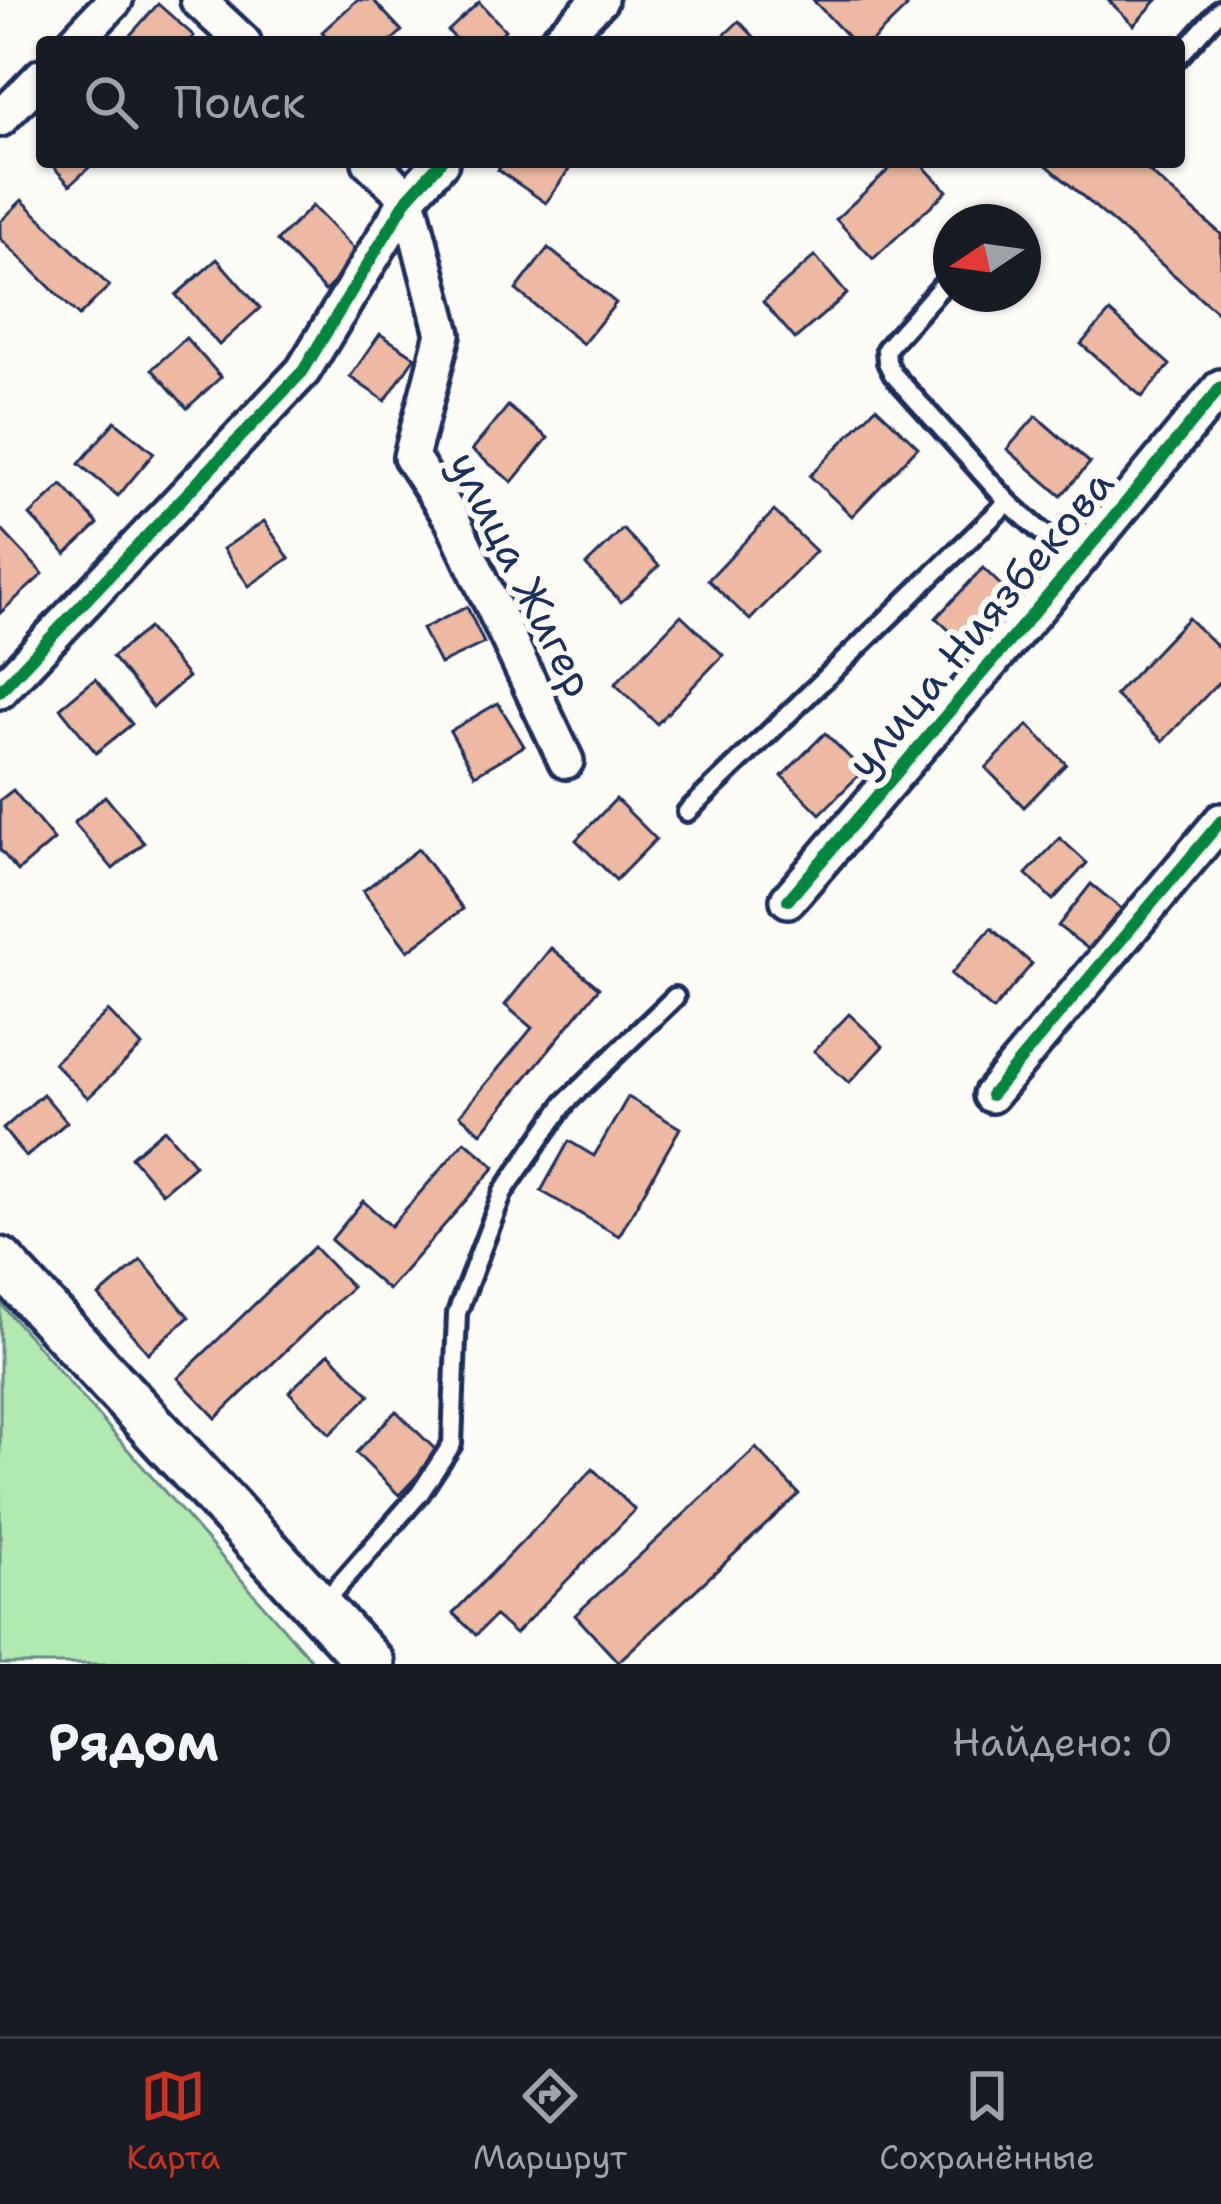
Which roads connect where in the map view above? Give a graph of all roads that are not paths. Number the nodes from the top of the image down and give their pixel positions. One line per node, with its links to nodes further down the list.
1 (115, 0): 5 (street)
2 (198, 0): 6 (street)
3 (600, 0): 7 (street)
4 (1221, 9): 8 (lane)
5 (80, 36)
6 (237, 36)
7 (562, 36)
8 (1185, 49)
9 (36, 82): 10 (street)
10 (0, 119)
11 (376, 168): 13 (street)
12 (436, 168): 13 (street)
13 (408, 198): 18 (street); 19 (street, улица Жигер)
14 (933, 296): 16 (lane)
15 (1221, 387): 17 (street, улица Ниязбекова)
16 (1008, 502): 17 (lane); 20 (lane)
17 (1076, 563): 22 (street, улица Ниязбекова)
18 (0, 691)
19 (566, 761)
20 (686, 812)
21 (1221, 821): 24 (street)
22 (788, 900)
23 (675, 997): 26 (lane)
24 (991, 1095)
25 (0, 1261): 26 (main road)
26 (320, 1607): 27 (main road)
27 (371, 1664)

